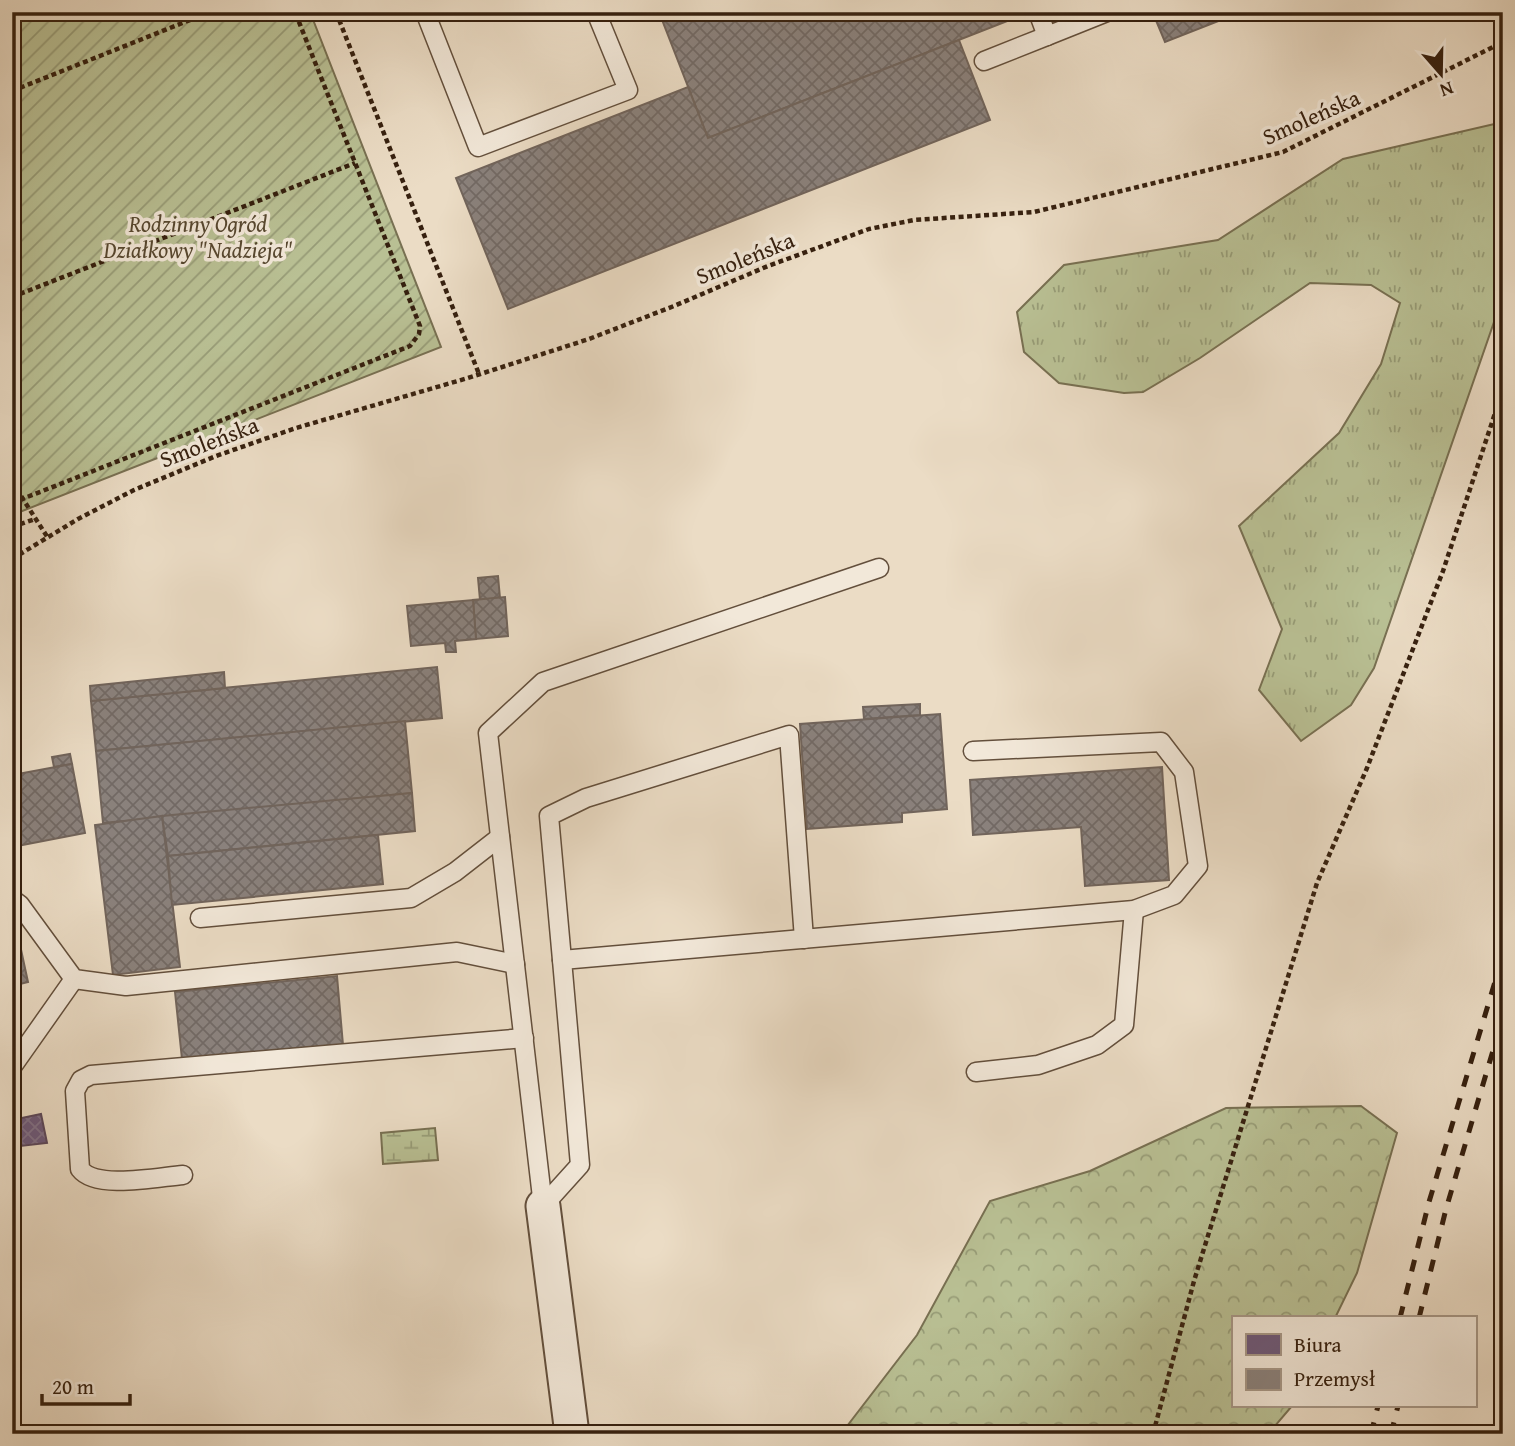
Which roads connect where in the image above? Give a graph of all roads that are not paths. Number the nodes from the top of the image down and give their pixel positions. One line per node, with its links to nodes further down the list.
1 (425, 12): 2 (lane)
2 (596, 12)
3 (1038, 12): 5 (lane)
4 (1107, 12): 5 (lane)
5 (1047, 36): 6 (lane)
6 (984, 61)
7 (879, 568): 9 (lane)
8 (973, 751): 11 (lane)
9 (500, 837): 12 (lane); 15 (lane)
10 (12, 899): 16 (lane)
11 (1135, 910): 13 (lane); 19 (lane)
12 (200, 918)
13 (804, 939): 14 (lane); 14 (lane)
14 (562, 960): 21 (lane)
15 (515, 964): 16 (lane); 17 (lane)
16 (74, 979): 18 (lane)
17 (524, 1038): 20 (lane); 21 (lane)
18 (12, 1066)
19 (976, 1072)
20 (183, 1175)
21 (543, 1206): 22 (street)
22 (572, 1434)

